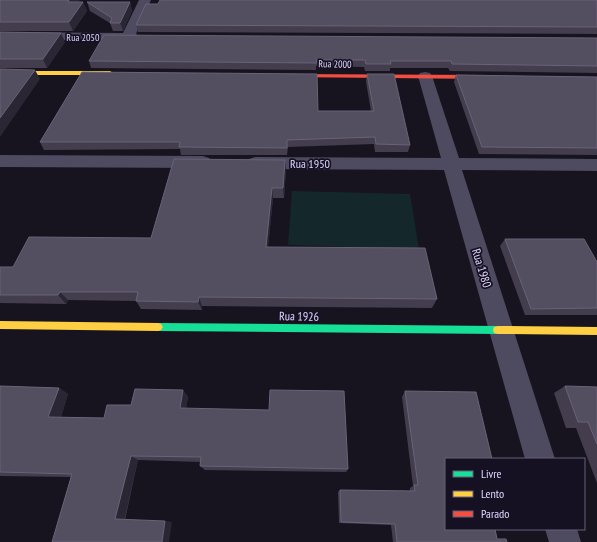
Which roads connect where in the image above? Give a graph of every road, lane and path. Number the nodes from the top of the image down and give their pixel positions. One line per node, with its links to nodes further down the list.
1 (146, 0): 3 (street)
2 (0, 36): 3 (street, Rua 2050)
3 (128, 37): 4 (street, Rua 2050)
4 (144, 37)
5 (0, 72): 6 (street)
6 (118, 74)
7 (275, 75): 8 (street, Rua 2000)
8 (424, 76): 9 (street, Rua 2000); 11 (street, Rua 1980)
9 (497, 77)
10 (0, 161): 11 (street, Rua 1950)
11 (451, 164): 12 (street, Rua 1950); 14 (street, Rua 1980)
12 (597, 165)
13 (0, 325): 14 (street, Rua 1926)
14 (501, 330): 15 (street, Rua 1926); 16 (street, Rua 1980)
15 (597, 331)
16 (540, 458)
17 (561, 530): 18 (street)
18 (565, 542)

